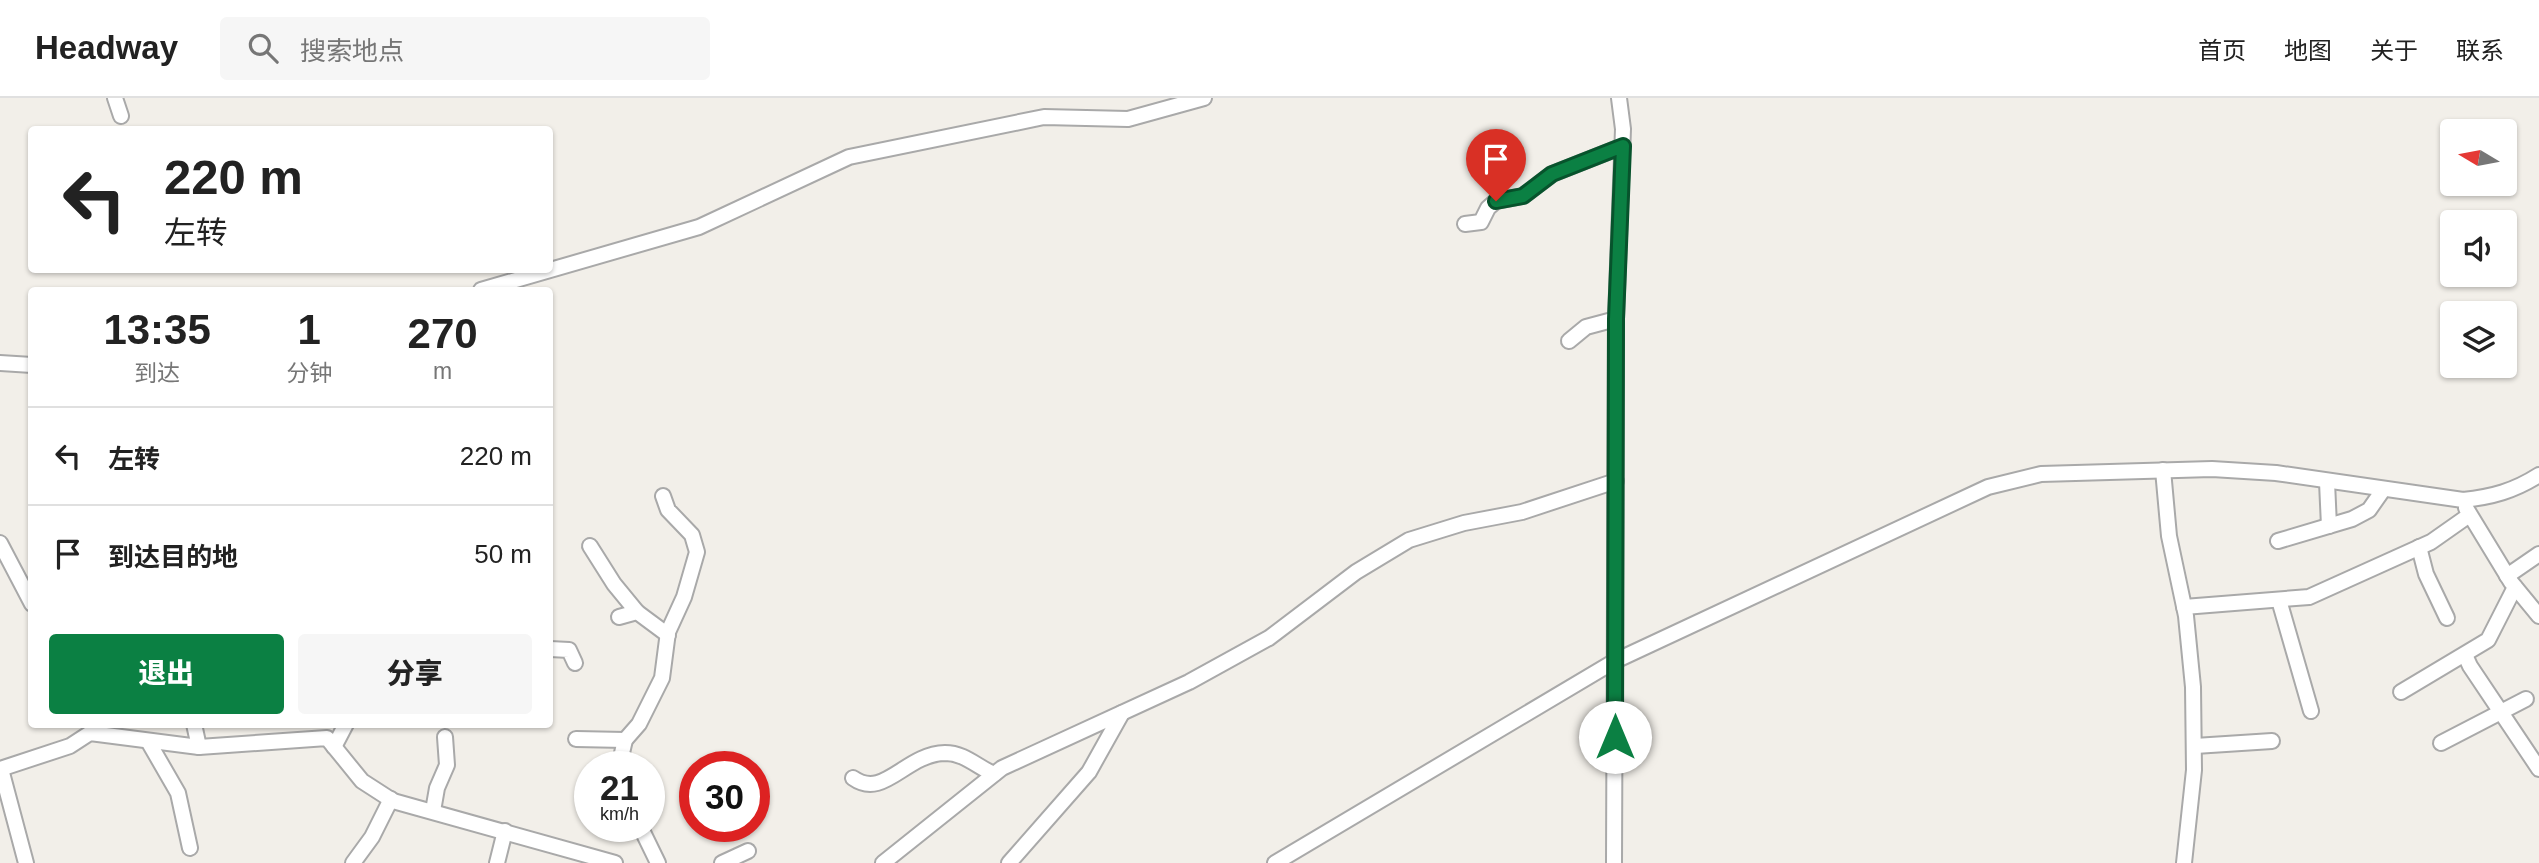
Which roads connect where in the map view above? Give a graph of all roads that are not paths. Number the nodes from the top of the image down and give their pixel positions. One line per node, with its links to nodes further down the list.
1 (115, 98): 4 (street)
2 (1204, 98): 7 (street)
3 (1619, 98): 5 (street)
4 (121, 116)
5 (1623, 146): 6 (street); 10 (street)
6 (1465, 224)
7 (553, 269)
8 (540, 273): 9 (street)
9 (491, 287)
10 (1616, 319): 11 (street); 16 (street)
11 (1569, 341)
12 (0, 363): 13 (street)
13 (28, 365)
14 (2163, 470): 17 (street); 31 (street); 39 (street)
15 (2539, 475): 20 (street)
16 (1616, 481): 39 (street); 44 (street)
17 (2327, 482): 18 (street); 22 (street)
18 (2383, 490): 20 (street); 22 (street)
19 (663, 496): 36 (street)
20 (2463, 500): 21 (street)
21 (2468, 516): 26 (street); 28 (street)
22 (2329, 526): 23 (street)
23 (2278, 541)
24 (0, 543): 29 (street)
25 (590, 546): 32 (street)
26 (2419, 547): 30 (street); 35 (street)
27 (2539, 554): 28 (street)
28 (2511, 581): 33 (street); 38 (street)
29 (28, 596)
30 (2279, 600): 31 (street); 43 (street)
31 (2184, 607): 55 (street)
32 (637, 612): 34 (street); 36 (street)
33 (2539, 616)
34 (619, 617)
35 (2446, 618)
36 (667, 635): 51 (street)
37 (553, 649): 40 (street)
38 (2465, 655): 41 (street); 45 (street)
39 (1615, 661): 77 (street); 78 (street)
40 (575, 663)
41 (2401, 692)
42 (2526, 699): 45 (street)
43 (2311, 711)
44 (1122, 713): 61 (street); 76 (street)
45 (2500, 713): 54 (street); 60 (street)
46 (195, 728): 56 (street)
47 (344, 728): 57 (street)
48 (88, 729): 52 (street); 59 (street)
49 (445, 737): 64 (street)
50 (576, 739): 51 (street)
51 (625, 740): 58 (street)
52 (148, 741): 56 (street); 67 (street)
53 (2272, 741): 55 (street)
54 (2441, 743)
55 (2195, 746): 79 (street)
56 (200, 747): 57 (street)
57 (334, 747): 63 (street)
58 (622, 751)
59 (1, 769): 69 (street)
60 (2539, 769)
61 (994, 774): 62 (street); 75 (street)
62 (853, 778)
63 (391, 799): 64 (street); 70 (street)
64 (433, 811): 65 (street)
65 (505, 831): 71 (street); 72 (street)
66 (648, 842): 73 (street)
67 (190, 848)
68 (748, 851): 74 (street)
69 (26, 863)
70 (353, 863)
71 (498, 863)
72 (615, 863)
73 (658, 863)
74 (722, 863)
75 (883, 863)
76 (1009, 863)
77 (1275, 863)
78 (1614, 863)
79 (2184, 863)

